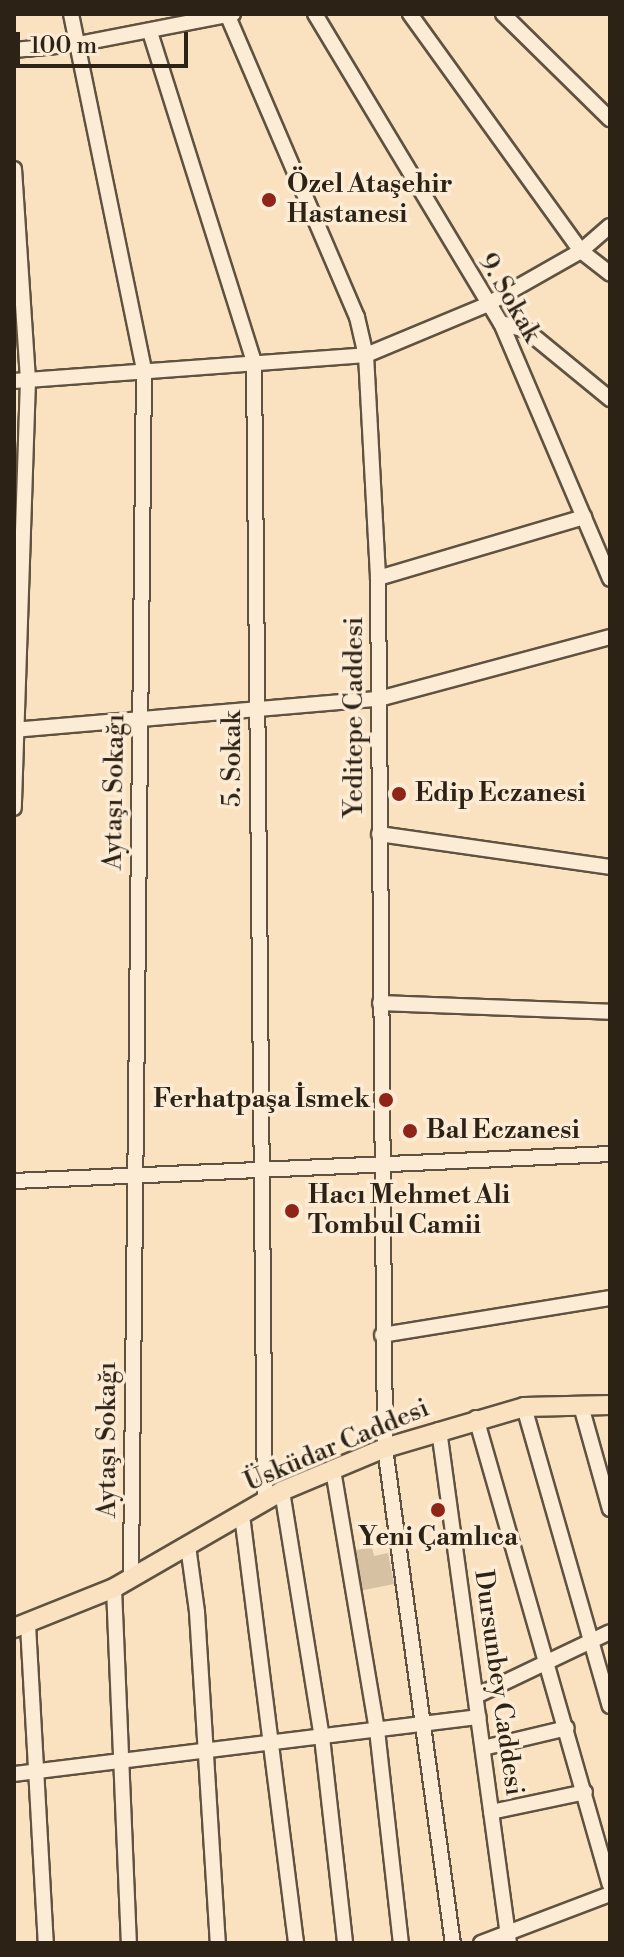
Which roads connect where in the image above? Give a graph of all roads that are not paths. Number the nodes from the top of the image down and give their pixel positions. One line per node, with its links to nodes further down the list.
1 (71, 14): 7 (street, Aytaşı Sokağı)
2 (229, 14): 6 (street); 16 (street, Yeditepe Caddesi)
3 (315, 14): 14 (street, 9. Sokak)
4 (410, 14): 12 (street)
5 (503, 14): 9 (street)
6 (150, 32): 7 (street); 17 (street, 5. Sokak)
7 (78, 44): 8 (street); 18 (street, Aytaşı Sokağı)
8 (14, 50)
9 (610, 119)
10 (14, 169): 19 (street)
11 (610, 226): 12 (street)
12 (581, 251): 13 (street); 14 (street)
13 (610, 274)
14 (486, 305): 15 (street, 9. Sokak); 16 (street)
15 (501, 323): 20 (street); 21 (street, 9. Sokak)
16 (366, 355): 17 (street); 22 (street, Yeditepe Caddesi)
17 (254, 362): 18 (street); 26 (street, 5. Sokak)
18 (144, 371): 19 (street); 27 (street, Aytaşı Sokağı)
19 (21, 380): 28 (street)
20 (610, 399)
21 (584, 517): 22 (street); 23 (street, 9. Sokak)
22 (378, 578): 25 (street, Yeditepe Caddesi)
23 (610, 579)
24 (610, 637): 25 (street)
25 (379, 699): 26 (street); 30 (street, Yeditepe Caddesi)
26 (257, 709): 27 (street); 36 (street, 5. Sokak)
27 (140, 719): 28 (street); 37 (street, Aytaşı Sokağı)
28 (15, 730): 29 (street)
29 (14, 808)
30 (379, 834): 31 (street); 32 (street, Yeditepe Caddesi)
31 (610, 867)
32 (380, 1003): 33 (street); 35 (street, Yeditepe Caddesi)
33 (610, 1012)
34 (610, 1154): 35 (street)
35 (381, 1166): 36 (street); 40 (street, Yeditepe Caddesi)
36 (259, 1170): 37 (street); 49 (street, 5. Sokak)
37 (134, 1174): 38 (street); 53 (street, Aytaşı Sokağı)
38 (14, 1181)
39 (610, 1298): 40 (street)
40 (382, 1335): 46 (street, Yeditepe Caddesi)
41 (610, 1405): 42 (main road, Üsküdar Caddesi)
42 (581, 1406): 43 (main road, Üsküdar Caddesi); 50 (street)
43 (524, 1407): 44 (main road, Üsküdar Caddesi); 57 (street)
44 (476, 1418): 45 (main road, Üsküdar Caddesi); 58 (street)
45 (439, 1430): 46 (main road, Üsküdar Caddesi); 59 (street, Dursunbey Caddesi)
46 (385, 1448): 47 (main road, Üsküdar Caddesi); 62 (street, Yeditepe Caddesi)
47 (333, 1470): 48 (main road, Üsküdar Caddesi); 64 (street)
48 (282, 1491): 49 (main road, Üsküdar Caddesi); 65 (street)
49 (265, 1502): 51 (main road, Üsküdar Caddesi)
50 (610, 1509)
51 (242, 1515): 52 (main road, Üsküdar Caddesi); 66 (street)
52 (188, 1546): 53 (main road, Üsküdar Caddesi); 68 (street)
53 (131, 1579): 54 (main road, Üsküdar Caddesi)
54 (114, 1588): 55 (main road, Üsküdar Caddesi); 69 (street)
55 (21, 1627): 70 (street)
56 (610, 1632): 57 (street)
57 (590, 1642): 58 (street); 60 (street)
58 (547, 1664): 59 (street); 63 (street)
59 (476, 1696): 61 (street, Dursunbey Caddesi)
60 (610, 1706)
61 (479, 1717): 62 (street); 67 (street, Dursunbey Caddesi)
62 (424, 1724): 64 (street); 83 (street, Yeditepe Caddesi)
63 (567, 1728): 67 (street); 72 (street)
64 (377, 1730): 65 (street); 82 (street)
65 (322, 1737): 66 (street); 81 (street)
66 (268, 1744): 68 (street); 80 (street)
67 (483, 1748): 73 (street, Dursunbey Caddesi)
68 (203, 1751): 69 (street); 79 (street)
69 (119, 1763): 70 (street); 78 (street)
70 (34, 1772): 71 (street); 77 (street)
71 (14, 1774)
72 (585, 1792): 73 (street); 74 (street)
73 (491, 1812): 76 (street, Dursunbey Caddesi)
74 (610, 1884)
75 (610, 1894): 76 (street)
76 (509, 1939): 84 (street)
77 (46, 1943)
78 (129, 1943)
79 (218, 1943)
80 (296, 1943)
81 (345, 1943)
82 (401, 1943)
83 (453, 1943)
84 (481, 1943)

